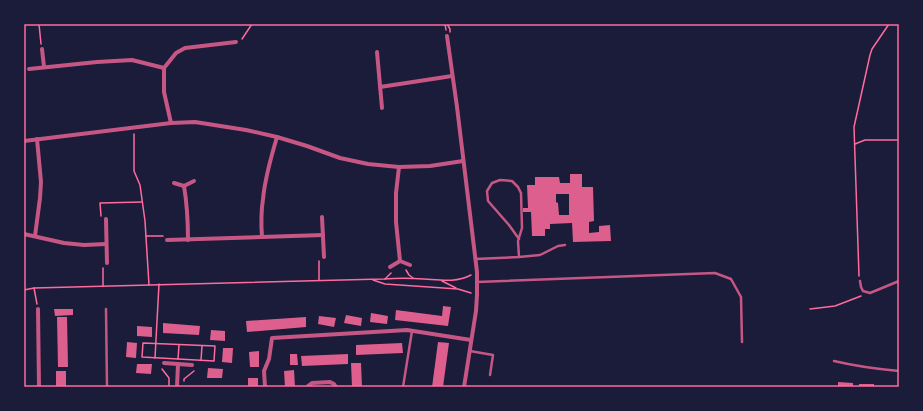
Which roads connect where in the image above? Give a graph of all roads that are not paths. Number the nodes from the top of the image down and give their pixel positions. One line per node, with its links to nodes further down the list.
1 (447, 36): 8 (street)
2 (236, 42): 6 (street)
3 (42, 49): 5 (street)
4 (377, 52): 9 (street)
5 (44, 67): 6 (street); 7 (street)
6 (164, 68): 11 (street)
7 (29, 69)
8 (452, 76): 9 (street); 15 (street)
9 (380, 86): 10 (street)
10 (382, 108)
11 (171, 123): 12 (street); 13 (street)
12 (277, 137): 16 (street); 25 (street)
13 (37, 139): 14 (street); 24 (street)
14 (24, 141)
15 (463, 161): 16 (street); 33 (street)
16 (399, 167): 34 (street)
17 (194, 181): 19 (street)
18 (174, 183): 19 (street)
19 (184, 186): 28 (street)
20 (322, 217): 23 (street)
21 (106, 219): 29 (street)
22 (24, 234): 24 (street)
23 (323, 235): 25 (street); 31 (street)
24 (35, 236): 29 (street)
25 (262, 237): 28 (street)
26 (519, 239): 26 (lane); 32 (lane)
27 (167, 240): 28 (street)
28 (188, 240)
29 (106, 244): 35 (street)
30 (565, 245): 32 (lane)
31 (324, 257)
32 (519, 257): 33 (lane)
33 (475, 258): 40 (street)
34 (400, 261): 36 (street); 37 (street)
35 (107, 263)
36 (410, 265)
37 (390, 267)
38 (860, 281): 39 (lane)
39 (899, 281)
40 (477, 282): 44 (street); 45 (lane)
41 (38, 309): 53 (street)
42 (106, 309): 54 (lane)
43 (412, 331): 44 (street); 56 (street); 59 (lane)
44 (471, 340): 46 (street)
45 (742, 342)
46 (469, 351): 52 (lane); 60 (street)
47 (834, 361): 51 (lane)
48 (162, 363): 49 (street)
49 (178, 364): 50 (street); 55 (street)
50 (194, 365)
51 (899, 371)
52 (490, 375)
53 (39, 387)
54 (107, 387)
55 (177, 387)
56 (265, 387)
57 (308, 387): 58 (street)
58 (336, 387)
59 (403, 387)
60 (464, 387)

